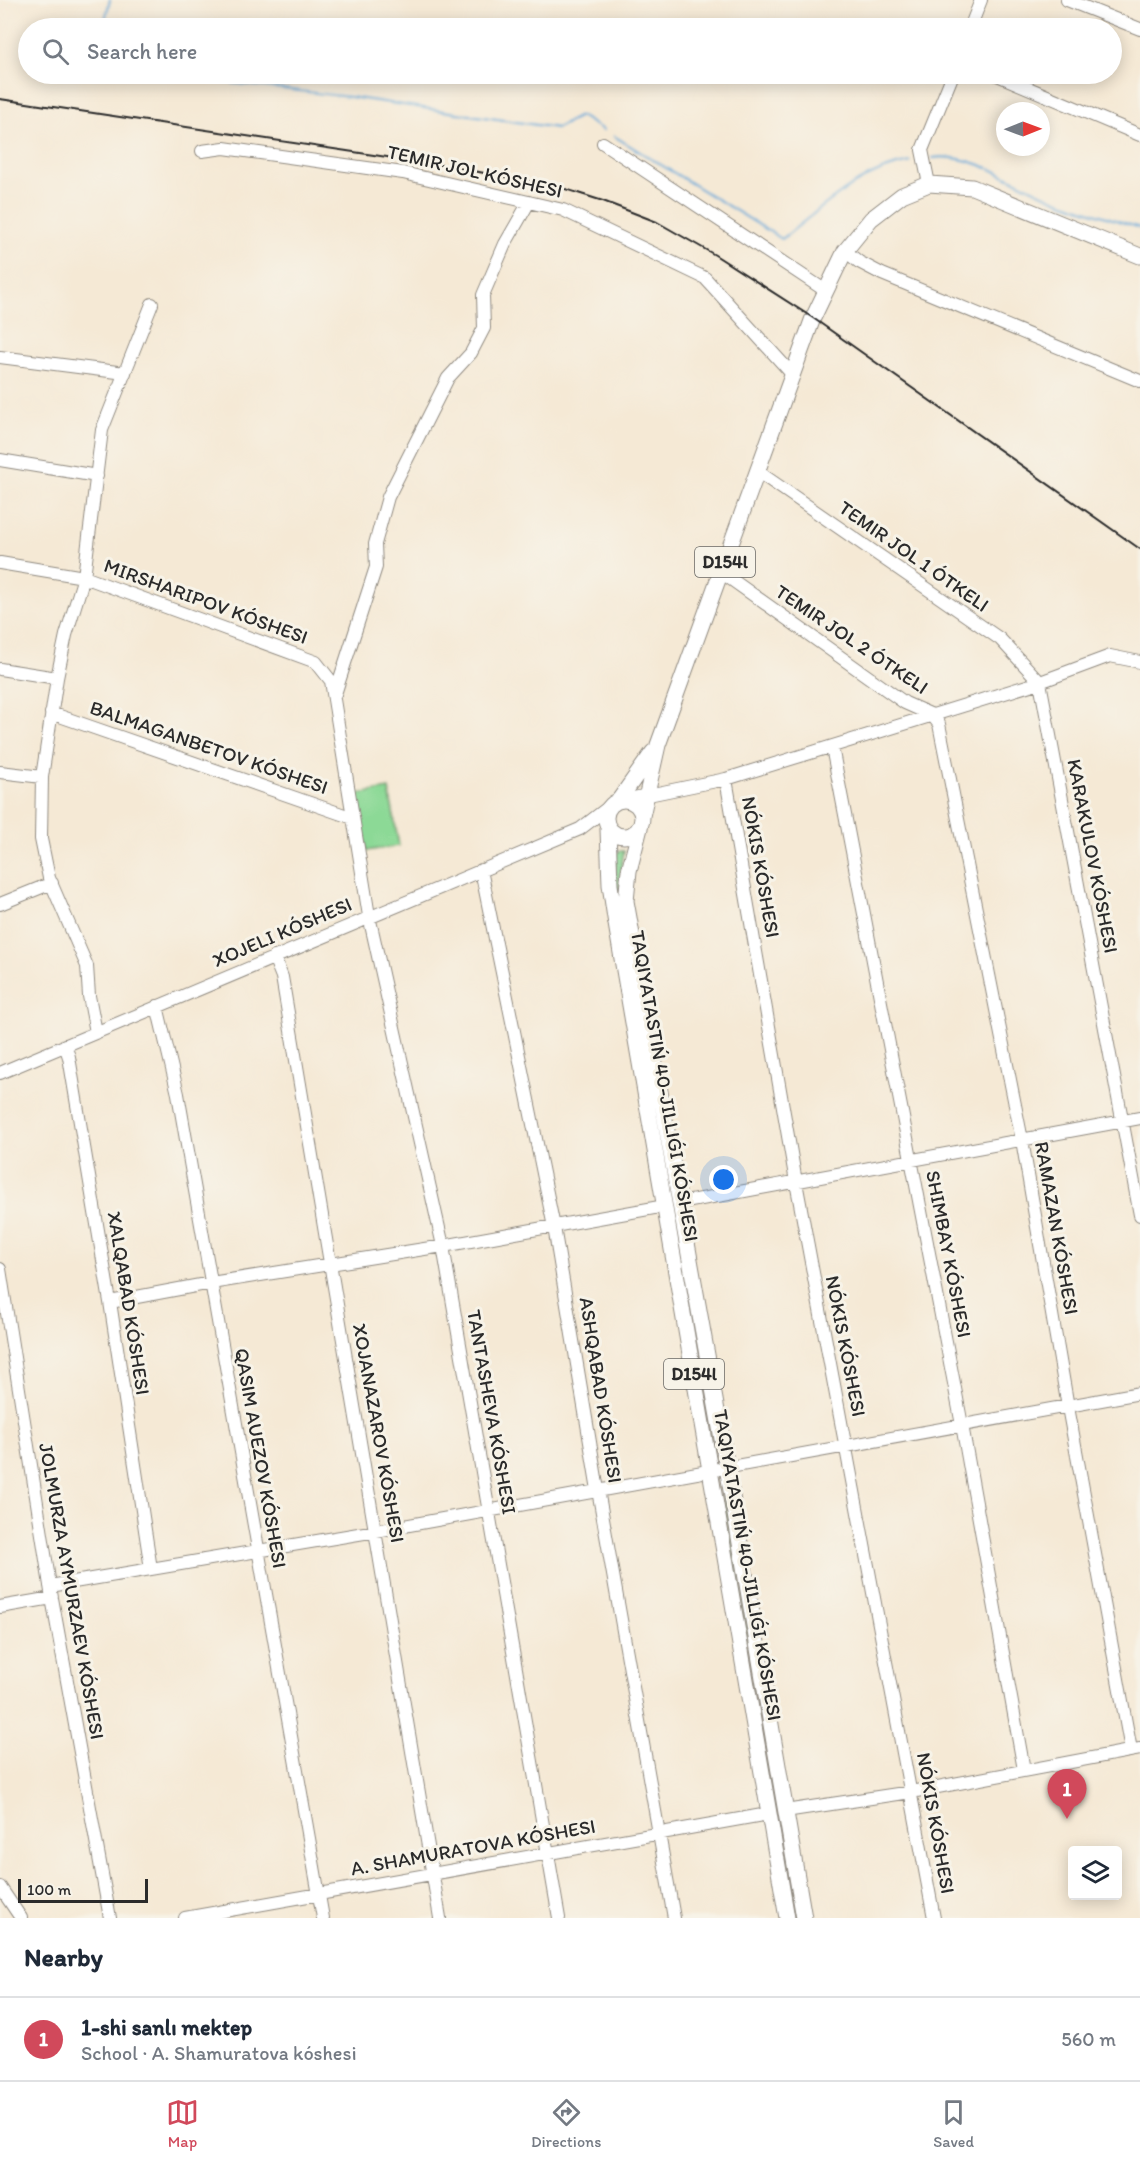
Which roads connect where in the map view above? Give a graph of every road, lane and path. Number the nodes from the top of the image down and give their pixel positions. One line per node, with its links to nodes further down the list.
1 (981, 0): 3 (street)
2 (1067, 0): 4 (street)
3 (974, 18)
4 (1112, 18)
5 (1122, 22): 6 (street)
6 (1140, 29)
7 (948, 84): 12 (street)
8 (1019, 84): 9 (street)
9 (1140, 135)
10 (603, 143): 16 (street)
11 (202, 151): 13 (street, TEMIR JOL KÓSHESI)
12 (929, 184): 14 (main road, D154l); 15 (main road, D154l)
13 (529, 202): 20 (street, TEMIR JOL KÓSHESI); 32 (street)
14 (845, 251): 16 (main road, D154l); 21 (street)
15 (1140, 256)
16 (826, 291): 20 (main road, D154l)
17 (152, 304): 19 (street)
18 (0, 357): 19 (street)
19 (125, 373): 24 (street)
20 (792, 374): 23 (main road, D154l)
21 (1140, 381)
22 (0, 460): 24 (street)
23 (757, 471): 26 (main road, D154l); 31 (street, TEMIR JOL 1 ÓTKELI)
24 (97, 476): 27 (street)
25 (0, 563): 27 (street, MIRSHARIPOV KÓSHESI)
26 (721, 572): 34 (street, TEMIR JOL 2 ÓTKELI); 35 (main road, D154l)
27 (84, 577): 30 (street); 32 (street, MIRSHARIPOV KÓSHESI)
28 (1140, 662): 31 (street)
29 (0, 669): 30 (street)
30 (57, 678): 33 (street)
31 (1040, 682): 34 (street); 56 (street, KARAKULOV KÓSHESI)
32 (334, 698): 42 (street, MIRSHARIPOV KÓSHESI)
33 (51, 713): 38 (street); 42 (street, BALMAGANBETOV KÓSHESI)
34 (932, 715): 36 (street); 57 (street, RAMAZAN KÓSHESI)
35 (658, 745): 40 (main road, D154l); 41 (main road, D154l)
36 (832, 747): 39 (street); 58 (street)
37 (0, 772): 38 (street)
38 (42, 777): 47 (street)
39 (726, 779): 40 (street); 59 (street, NÓKIS KÓSHESI)
40 (647, 796): 41 (street); 43 (main road, D154l)
41 (618, 802): 43 (main road); 44 (street); 45 (main road, D154l)
42 (353, 818): 49 (street, MIRSHARIPOV KÓSHESI)
43 (641, 822): 45 (main road); 60 (main road, D154l)
44 (580, 829): 45 (street); 46 (street, XOJELI KÓSHESI)
45 (608, 829): 60 (main road, D154l)
46 (481, 870): 49 (street, XOJELI KÓSHESI); 62 (street, ASHQABAD KÓSHESI)
47 (52, 883): 48 (street); 52 (street)
48 (0, 904)
49 (369, 916): 50 (street, XOJELI KÓSHESI); 63 (street, TANTASHEVA KÓSHESI)
50 (273, 957): 51 (street, XOJELI KÓSHESI); 64 (street, XOJANAZAROV KÓSHESI)
51 (157, 1006): 52 (street, XOJELI KÓSHESI); 66 (street)
52 (96, 1032): 53 (street, XOJELI KÓSHESI)
53 (65, 1045): 54 (street, XOJELI KÓSHESI); 67 (street, XALQABAD KÓSHESI)
54 (0, 1072)
55 (1140, 1118): 56 (street)
56 (1122, 1122): 57 (street); 61 (street, KARAKULOV KÓSHESI)
57 (1022, 1140): 58 (street); 69 (street, RAMAZAN KÓSHESI)
58 (912, 1161): 59 (street); 70 (street)
59 (796, 1182): 60 (street); 71 (street, NÓKIS KÓSHESI)
60 (673, 1204): 62 (street); 72 (main road, D154l); 73 (main road, D154l)
61 (1140, 1215)
62 (554, 1227): 63 (street); 74 (street, ASHQABAD KÓSHESI)
63 (443, 1246): 64 (street); 75 (street, TANTASHEVA KÓSHESI)
64 (330, 1265): 66 (street); 76 (street, XOJANAZAROV KÓSHESI)
65 (0, 1269): 79 (street, JOLMURZA AYMURZAEV KÓSHESI)
66 (211, 1283): 67 (street); 77 (street)
67 (110, 1302): 78 (street, XALQABAD KÓSHESI)
68 (1140, 1393): 69 (street)
69 (1068, 1407): 70 (street); 81 (street, RAMAZAN KÓSHESI)
70 (962, 1425): 71 (street); 82 (street)
71 (845, 1446): 72 (street); 83 (street, NÓKIS KÓSHESI)
72 (727, 1467): 73 (street); 84 (main road, D154l)
73 (710, 1470): 74 (street); 85 (main road, D154l)
74 (598, 1490): 75 (street); 86 (street, ASHQABAD KÓSHESI)
75 (490, 1510): 76 (street); 87 (street, TANTASHEVA KÓSHESI)
76 (376, 1531): 77 (street); 88 (street, XOJANAZAROV KÓSHESI)
77 (257, 1551): 78 (street); 90 (street)
78 (152, 1569): 79 (street)
79 (51, 1592): 80 (street); 92 (street, JOLMURZA AYMURZAEV KÓSHESI)
80 (0, 1607)
81 (1136, 1749): 82 (street)
82 (1024, 1770): 83 (street)
83 (911, 1792): 84 (street); 100 (street, NÓKIS KÓSHESI)
84 (785, 1811): 99 (main road, D154l)
85 (768, 1814): 86 (street, A. SHAMURATOVA KÓSHESI); 98 (main road, D154l)
86 (659, 1833): 87 (street, A. SHAMURATOVA KÓSHESI); 97 (street, ASHQABAD KÓSHESI)
87 (547, 1853): 88 (street, A. SHAMURATOVA KÓSHESI); 96 (street, TANTASHEVA KÓSHESI)
88 (433, 1874): 90 (street, A. SHAMURATOVA KÓSHESI); 95 (street, XOJANAZAROV KÓSHESI)
89 (0, 1887): 91 (street)
90 (319, 1894): 93 (street, A. SHAMURATOVA KÓSHESI); 94 (street)
91 (21, 1918)
92 (110, 1918)
93 (185, 1918)
94 (323, 1918)
95 (440, 1918)
96 (559, 1918)
97 (674, 1918)
98 (787, 1918)
99 (804, 1918)
100 (934, 1918)

